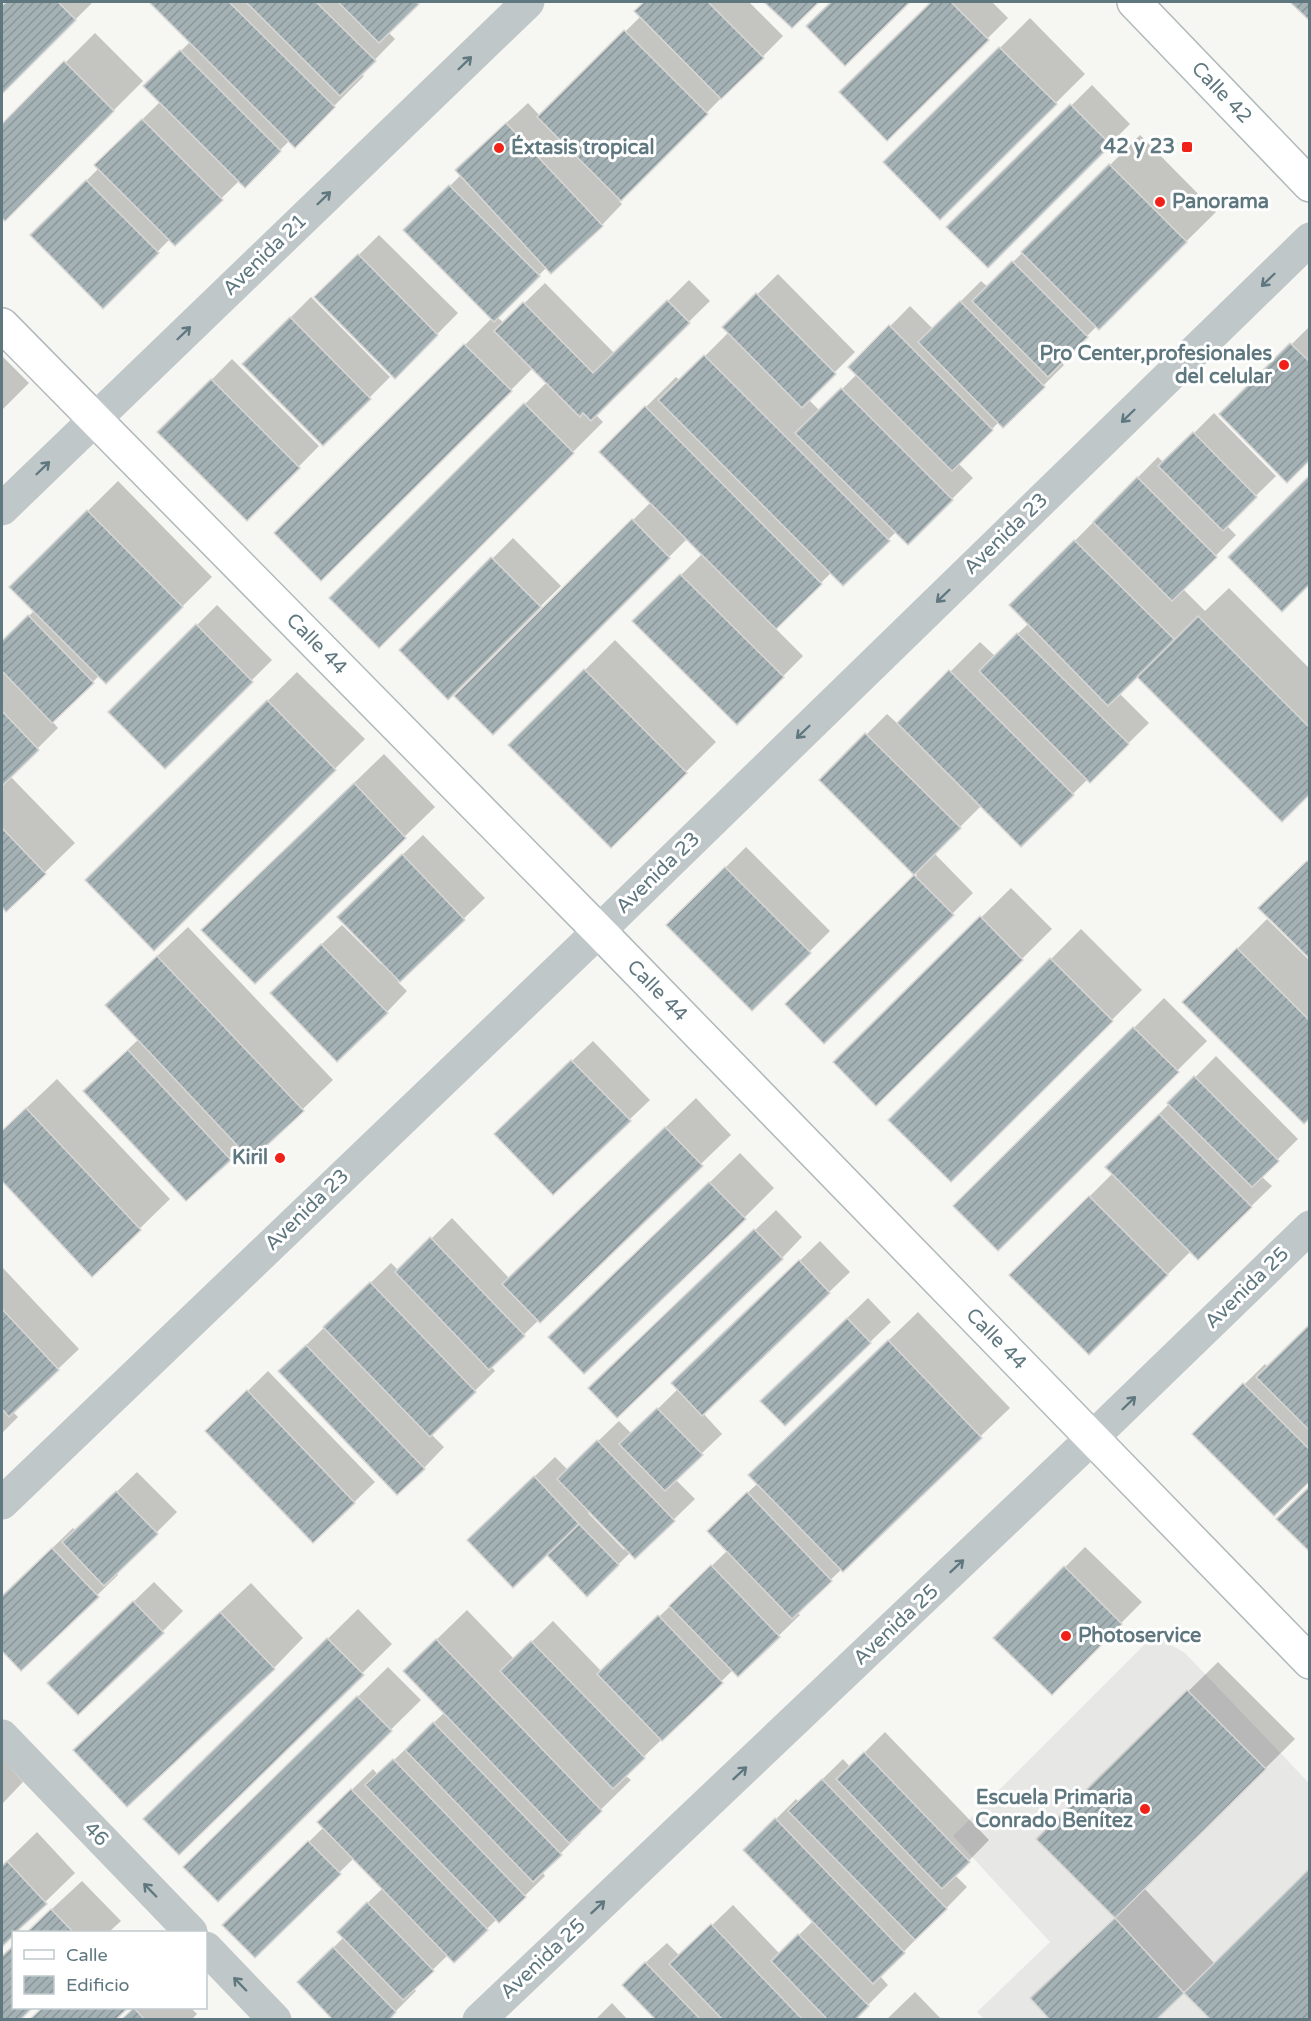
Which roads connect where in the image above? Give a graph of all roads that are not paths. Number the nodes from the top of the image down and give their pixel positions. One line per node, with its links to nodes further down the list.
1 (528, 2): 6 (street, Avenida 21, one-way to 1)
2 (1134, 2): 3 (street, Calle 42)
3 (1310, 185)
4 (1310, 239): 8 (street, Avenida 23, one-way to 8)
5 (2, 325): 6 (street, Calle 44)
6 (93, 420): 7 (street, Avenida 21, one-way to 6); 8 (street, Calle 44)
7 (2, 509)
8 (599, 931): 10 (street, Calle 44); 11 (street, Avenida 23)
9 (1310, 1227): 10 (street, Avenida 25, one-way to 9)
10 (1092, 1438): 12 (street, Calle 44); 17 (street, Avenida 25, one-way to 10)
11 (2, 1503)
12 (1310, 1662)
13 (2, 1736): 14 (street, 46, one-way to 13)
14 (190, 1931)
15 (207, 1949): 16 (street, one-way to 15)
16 (275, 2019)
17 (480, 2019)

